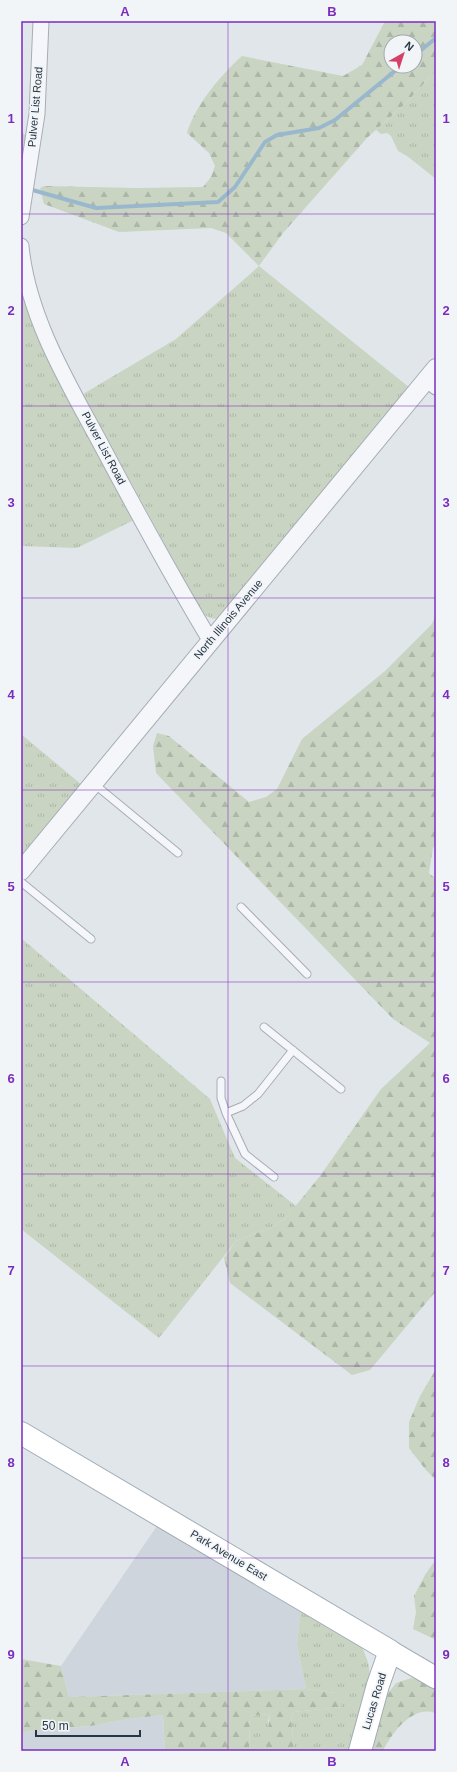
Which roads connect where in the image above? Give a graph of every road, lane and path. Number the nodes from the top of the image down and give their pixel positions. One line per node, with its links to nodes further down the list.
1 (41, 21): 2 (street, Pulver List Road)
2 (21, 217)
3 (21, 246): 5 (street, Pulver List Road)
4 (433, 378): 5 (street, North Illinois Avenue)
5 (210, 640): 6 (street, North Illinois Avenue)
6 (93, 783): 7 (lane); 8 (street, North Illinois Avenue)
7 (178, 853)
8 (21, 871)
9 (21, 882): 11 (lane)
10 (241, 906): 12 (lane)
11 (91, 939)
12 (307, 974)
13 (264, 1027): 14 (lane)
14 (293, 1050): 16 (lane); 17 (lane)
15 (221, 1081): 17 (lane)
16 (341, 1089)
17 (226, 1113): 18 (lane)
18 (274, 1177)
19 (21, 1433): 20 (main road, Park Avenue East)
20 (390, 1651): 21 (main road, Park Avenue East); 22 (main road, Lucas Road)
21 (436, 1678)
22 (360, 1751)

